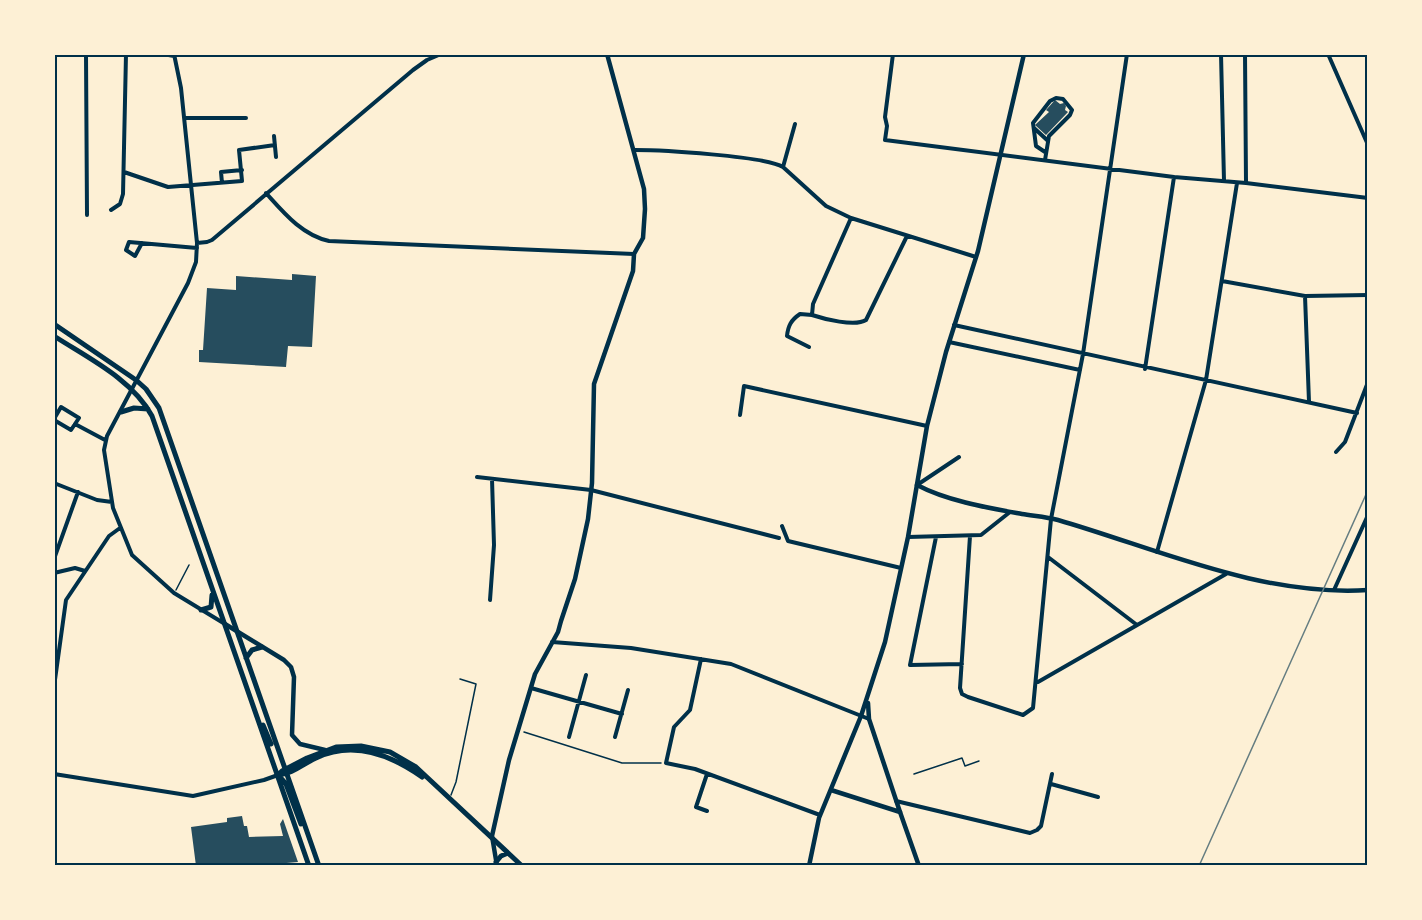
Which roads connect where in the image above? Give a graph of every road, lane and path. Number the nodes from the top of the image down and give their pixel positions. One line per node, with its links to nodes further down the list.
1 (86, 54): 40 (street)
2 (126, 54): 30 (street)
3 (163, 54): 12 (street)
4 (441, 54): 37 (street)
5 (607, 54): 22 (street)
6 (893, 54): 24 (street)
7 (1024, 54): 24 (street)
8 (1127, 54): 28 (street)
9 (1221, 54): 32 (street)
10 (1245, 54): 35 (street)
11 (1328, 54): 17 (street)
12 (174, 55): 13 (street)
13 (184, 118): 14 (street); 36 (street)
14 (246, 118)
15 (795, 124): 27 (street)
16 (1034, 128): 19 (street); 19 (street); 23 (street)
17 (1366, 134): 21 (street)
18 (274, 136): 20 (street)
19 (1047, 140): 23 (street)
20 (275, 145): 25 (street); 29 (street)
21 (1368, 145)
22 (635, 150): 27 (street); 45 (street)
23 (1045, 152): 26 (street)
24 (1002, 155): 26 (street); 46 (street)
25 (276, 157)
26 (1045, 160): 28 (street)
27 (783, 167): 41 (street)
28 (1111, 168): 31 (street); 56 (street)
29 (242, 170): 33 (street); 33 (street)
30 (124, 172): 36 (street); 39 (street)
31 (1174, 177): 32 (street); 57 (street)
32 (1224, 181): 34 (street)
33 (222, 183): 36 (street)
34 (1237, 183): 35 (street); 47 (street)
35 (1246, 183): 38 (street)
36 (191, 186): 44 (street)
37 (266, 193): 44 (street); 45 (street)
38 (1368, 198)
39 (111, 210)
40 (87, 215)
41 (851, 218): 42 (street); 50 (street)
42 (907, 236): 46 (street); 50 (street)
43 (142, 243): 43 (street); 44 (street)
44 (197, 246): 59 (street)
45 (634, 254): 78 (street)
46 (976, 257): 52 (street)
47 (1222, 281): 49 (street); 60 (street)
48 (1368, 295): 49 (street)
49 (1305, 296): 63 (street)
50 (812, 315): 55 (street)
51 (54, 324): 59 (main road)
52 (954, 326): 54 (street); 56 (street)
53 (54, 336): 62 (main road)
54 (949, 342): 58 (street); 70 (street)
55 (809, 346)
56 (1083, 354): 57 (street); 58 (street)
57 (1146, 369): 60 (street)
58 (1080, 370): 83 (street)
59 (136, 380): 62 (street); 106 (main road)
60 (1206, 380): 63 (street); 90 (street)
61 (1368, 382): 66 (street)
62 (132, 390): 64 (main road); 65 (street)
63 (1309, 402): 66 (street)
64 (148, 409): 65 (main road); 98 (main road)
65 (120, 412): 71 (street)
66 (1357, 413): 72 (street)
67 (740, 415): 70 (street)
68 (54, 420): 69 (street); 69 (street)
69 (75, 424): 71 (street)
70 (927, 426): 77 (street)
71 (105, 440): 80 (street)
72 (1336, 452)
73 (959, 457): 77 (street)
74 (477, 477): 75 (street)
75 (492, 479): 78 (street); 102 (street)
76 (54, 483): 79 (street)
77 (917, 485): 81 (street); 87 (street)
78 (591, 490): 89 (street); 107 (street)
79 (78, 492): 80 (street); 92 (street)
80 (112, 502): 85 (street)
81 (1010, 512): 83 (street); 86 (street)
82 (1368, 515): 99 (street)
83 (1051, 519): 90 (street); 91 (street)
84 (782, 526): 94 (street)
85 (120, 528): 95 (street); 101 (street)
86 (970, 536): 88 (street); 111 (street)
87 (908, 537): 88 (street); 94 (street)
88 (936, 537): 111 (street)
89 (779, 538)
90 (1157, 552): 97 (street)
91 (1048, 557): 105 (street); 114 (street)
92 (54, 559)
93 (189, 565): 101 (path)
94 (901, 568): 118 (street)
95 (85, 571): 96 (street); 115 (street)
96 (54, 573)
97 (1226, 574): 99 (street); 105 (street)
98 (211, 585): 103 (main road); 104 (main road)
99 (1334, 590): 100 (street)
100 (1368, 590)
101 (174, 593): 103 (street)
102 (490, 600)
103 (201, 610): 104 (street)
104 (225, 624): 106 (street); 129 (main road)
105 (1137, 625): 114 (street)
106 (237, 631): 108 (street); 109 (main road)
107 (551, 642): 110 (street); 116 (street)
108 (262, 647): 109 (main road); 126 (street)
109 (246, 658): 129 (main road)
110 (701, 659): 121 (street); 128 (street)
111 (962, 664): 114 (street)
112 (586, 675): 119 (street)
113 (460, 679): 138 (lane)
114 (1037, 682)
115 (54, 687)
116 (531, 688): 119 (street); 123 (street)
117 (628, 690): 120 (street)
118 (869, 694): 121 (street); 122 (street)
119 (579, 702): 120 (street); 124 (street)
120 (622, 714): 125 (street)
121 (861, 716): 122 (street); 136 (street)
122 (868, 720): 139 (street)
123 (517, 730): 128 (path); 143 (street)
124 (570, 737)
125 (615, 737)
126 (324, 750): 129 (main road); 134 (main road)
127 (980, 761): 132 (path)
128 (666, 763): 131 (street)
129 (283, 772): 130 (street); 134 (main road); 146 (main road); 147 (main road)
130 (54, 774)
131 (707, 774): 140 (street); 142 (street)
132 (914, 774)
133 (1052, 774): 135 (street)
134 (431, 783): 138 (main road)
135 (1051, 784): 137 (street); 139 (street)
136 (831, 790): 141 (street); 142 (street)
137 (1098, 797)
138 (449, 800): 143 (main road)
139 (896, 801): 141 (street)
140 (707, 811)
141 (900, 812): 150 (street)
142 (820, 815): 149 (street)
143 (492, 839): 144 (main road); 145 (street)
144 (508, 853): 145 (main road); 148 (main road)
145 (497, 864)
146 (309, 866)
147 (319, 866)
148 (522, 866)
149 (809, 866)
150 (919, 866)

